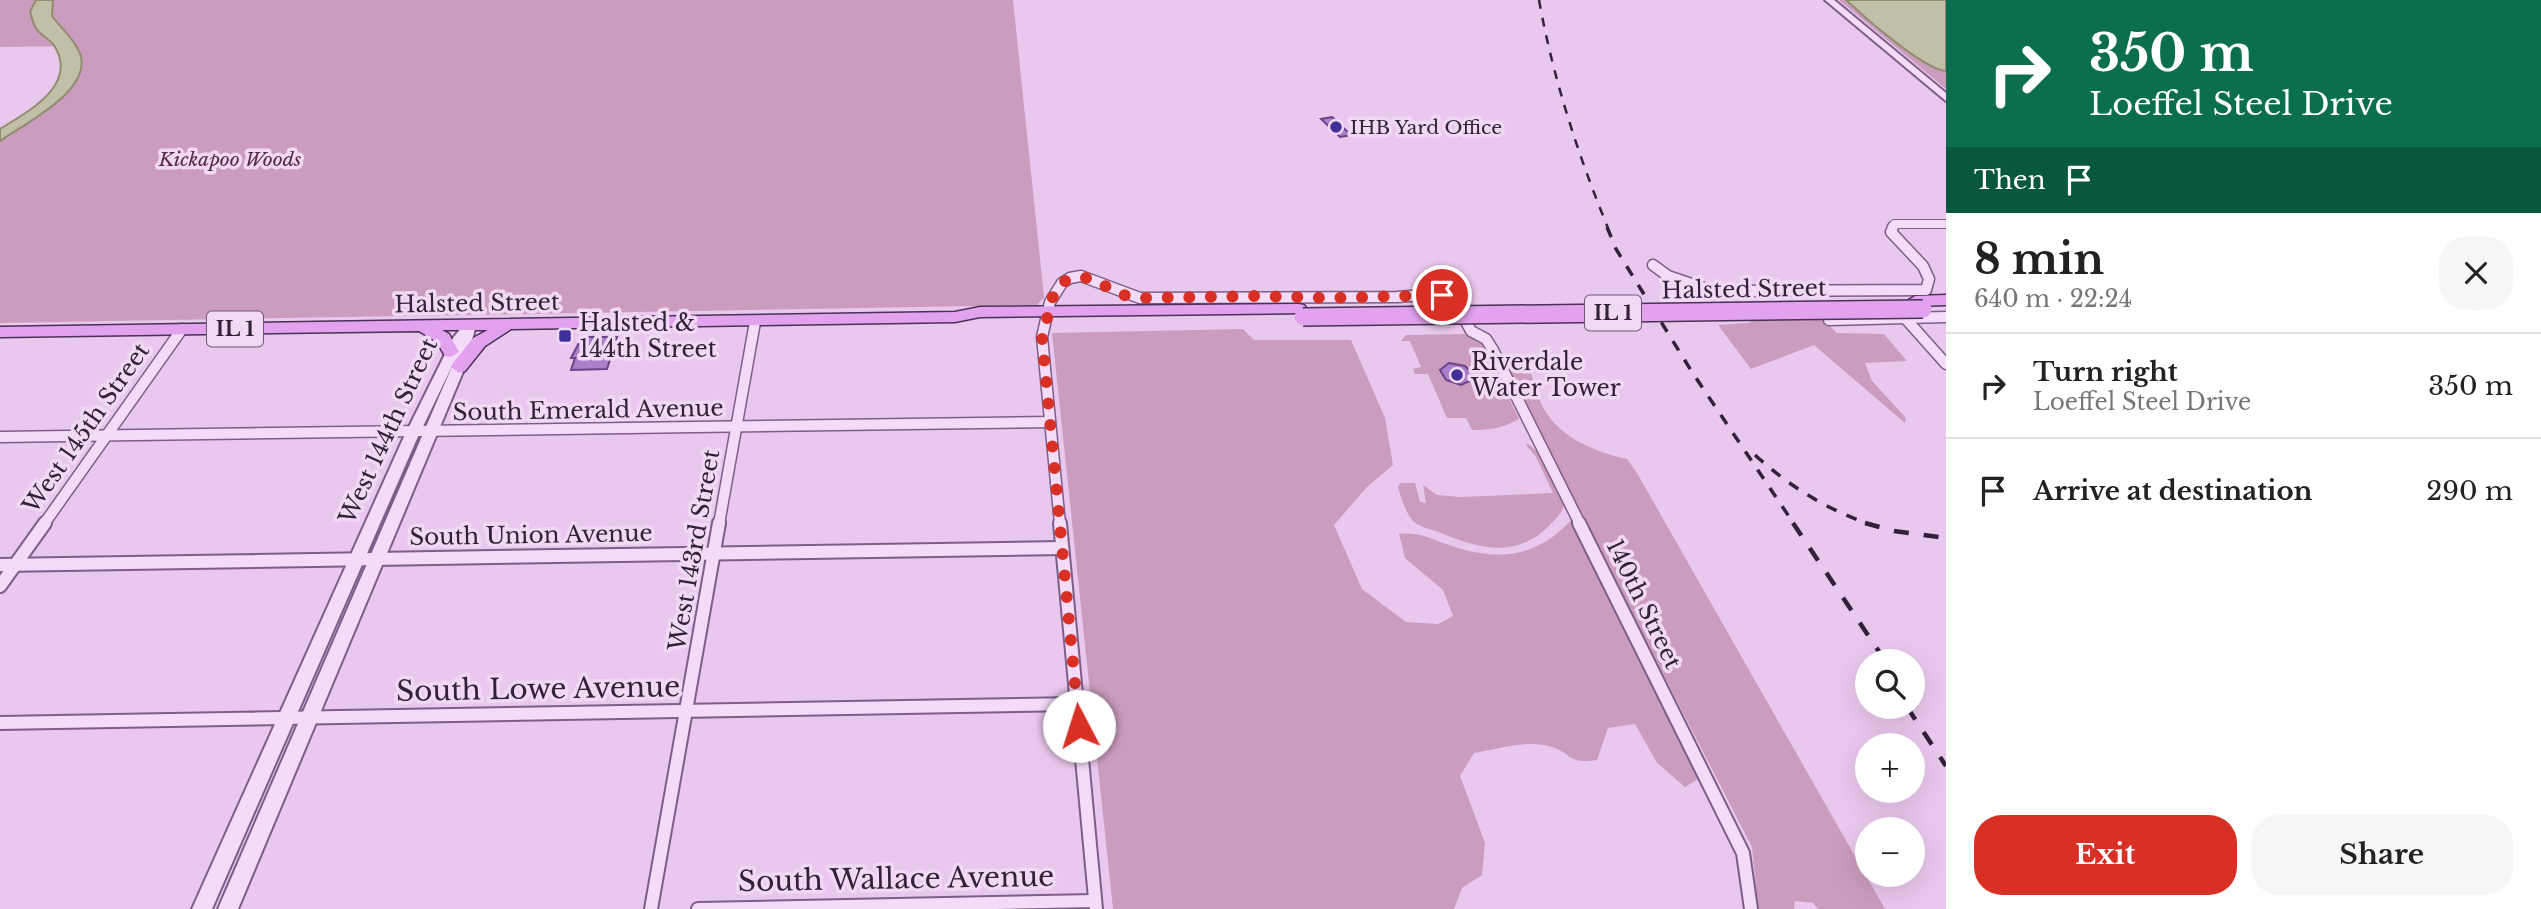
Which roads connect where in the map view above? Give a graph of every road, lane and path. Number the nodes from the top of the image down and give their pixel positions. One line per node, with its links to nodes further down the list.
1 (1829, 0): 2 (street)
2 (1946, 98)
3 (1946, 224): 4 (street)
4 (1653, 265)
5 (1946, 300): 6 (main road, Halsted Street / IL 1)
6 (1919, 305): 7 (main road, Halsted Street / IL 1); 8 (main road, Halsted Street / IL 1, bridge)
7 (1946, 309)
8 (1046, 316): 12 (main road, Halsted Street / IL 1); 20 (street); 43 (street, 140th Street)
9 (1946, 317): 10 (street, Halsted Street)
10 (1905, 318): 11 (street, Halsted Street); 19 (street)
11 (1829, 320)
12 (755, 322): 14 (main road, Halsted Street / IL 1); 21 (street, West 143rd Street)
13 (470, 325): 14 (main road, Halsted Street / IL 1); 15 (main road, Halsted Street / IL 1); 18 (street, West 144th Street)
14 (508, 325): 18 (main road)
15 (423, 326): 16 (main road, Halsted Street / IL 1); 18 (main road)
16 (182, 329): 17 (main road, Halsted Street / IL 1); 24 (street, West 145th Street)
17 (0, 332)
18 (455, 360): 22 (street, West 144th Street); 23 (street, West 144th Street)
19 (1946, 364)
20 (1050, 422): 21 (street, South Emerald Avenue); 26 (street)
21 (737, 427): 22 (street, South Emerald Avenue); 27 (street, West 143rd Street)
22 (433, 431): 23 (street, South Emerald Avenue); 29 (street, West 144th Street)
23 (414, 432): 24 (street, South Emerald Avenue); 28 (street, West 144th Street)
24 (106, 436): 25 (street, South Emerald Avenue); 31 (street, West 145th Street)
25 (0, 437)
26 (1062, 548): 27 (street, South Union Avenue); 33 (street)
27 (715, 553): 29 (street, South Union Avenue); 34 (street, West 143rd Street)
28 (356, 559): 29 (street, South Union Avenue); 31 (street, South Union Avenue); 35 (street, West 144th Street)
29 (378, 559): 36 (street, West 144th Street)
30 (0, 565): 31 (street, South Union Avenue)
31 (15, 565): 32 (street, West 145th Street)
32 (0, 586)
33 (1077, 704): 34 (street, South Lowe Avenue); 38 (street)
34 (686, 711): 36 (street, South Lowe Avenue); 41 (street, West 143rd Street)
35 (286, 718): 36 (street, South Lowe Avenue); 37 (street, South Lowe Avenue); 39 (street, West 144th Street)
36 (310, 718): 40 (street, West 144th Street)
37 (0, 723)
38 (1096, 905): 42 (street, South Wallace Avenue)
39 (202, 909)
40 (228, 909)
41 (651, 909)
42 (698, 909)
43 (1751, 909)

